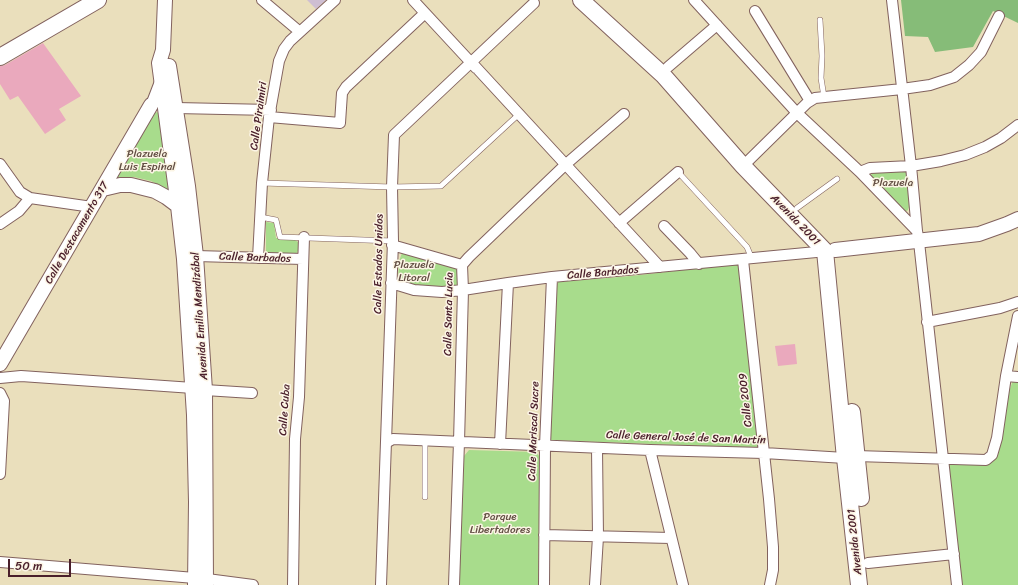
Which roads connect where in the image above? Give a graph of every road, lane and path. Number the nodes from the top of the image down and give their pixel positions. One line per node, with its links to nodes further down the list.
1 (98, 0): 18 (main road)
2 (165, 0): 17 (main road, Avenida Emilio Mendizábal)
3 (262, 0): 16 (street)
4 (335, 0): 16 (street, Calle Piraimiri)
5 (414, 0): 12 (street)
6 (581, 0): 33 (main road, Avenida 2001)
7 (595, 0): 20 (main road, Avenida 2001)
8 (694, 0): 15 (street)
9 (892, 0): 22 (street)
10 (534, 3): 19 (street, Calle Estados Unidos)
11 (755, 12): 24 (street)
12 (425, 13): 19 (street); 27 (street)
13 (999, 16): 22 (street)
14 (820, 20): 23 (lane)
15 (717, 25): 20 (street); 28 (street)
16 (300, 32): 27 (street, Calle Piraimiri)
17 (163, 50): 21 (main road, Avenida Emilio Mendizábal); 26 (main road, Avenida Emilio Mendizábal)
18 (0, 57)
19 (472, 63): 30 (street); 32 (street); 40 (street, Calle Estados Unidos)
20 (668, 67): 33 (main road, Avenida 2001)
21 (161, 78): 25 (street, Calle Destacamento 317); 43 (main road, Avenida Emilio Mendizábal)
22 (902, 89): 23 (street); 35 (street)
23 (824, 97): 24 (street)
24 (810, 100): 28 (street)
25 (151, 105): 41 (main road, Calle Destacamento 317)
26 (176, 108): 27 (street); 43 (main road, Avenida Emilio Mendizábal)
27 (270, 113): 39 (street, Calle Piraimiri)
28 (797, 113): 33 (street); 37 (street)
29 (624, 114): 32 (street, Calle Santa Lucia)
30 (518, 115): 32 (street); 40 (lane)
31 (1018, 124): 35 (street)
32 (563, 162): 48 (street); 60 (street, Calle Santa Lucia)
33 (747, 162): 45 (main road, Avenida 2001); 54 (main road, Avenida 2001)
34 (0, 164): 42 (street)
35 (911, 166): 37 (street); 51 (street)
36 (678, 172): 48 (street); 58 (lane)
37 (860, 172): 51 (street)
38 (837, 179): 45 (lane)
39 (262, 183): 40 (lane); 46 (street, Calle Piraimiri)
40 (392, 187): 53 (street, Calle Estados Unidos)
41 (103, 189): 43 (main road); 44 (main road, Calle Destacamento 317)
42 (30, 198): 44 (street); 49 (street)
43 (184, 206): 55 (main road, Avenida Emilio Mendizábal)
44 (92, 207): 69 (main road, Calle Destacamento 317)
45 (798, 208): 54 (main road, Avenida 2001)
46 (260, 217): 52 (lane, Calle Barbados); 56 (street, Calle Piraimiri)
47 (1018, 219): 51 (main road)
48 (619, 223): 61 (street)
49 (0, 224)
50 (664, 226): 59 (street)
51 (918, 236): 54 (main road); 68 (street)
52 (304, 238): 53 (lane, Calle Barbados); 57 (street, Calle Cuba)
53 (392, 243): 60 (street); 63 (street, Calle Estados Unidos)
54 (830, 251): 58 (street, Calle Barbados); 84 (main road, Avenida 2001)
55 (190, 257): 56 (street, Calle Barbados); 73 (main road, Avenida Emilio Mendizábal)
56 (258, 258): 57 (street, Calle Barbados)
57 (303, 259): 97 (street, Calle Cuba)
58 (748, 259): 59 (street, Calle Barbados); 83 (street, Calle 2009)
59 (699, 264): 61 (street, Calle Barbados)
60 (462, 265): 65 (street, Calle Santa Lucia)
61 (660, 267): 62 (street, Calle Barbados)
62 (552, 277): 64 (street, Calle Barbados); 80 (street, Calle Mariscal Sucre)
63 (391, 283): 65 (street, Calle Barbados); 78 (street, Calle Estados Unidos)
64 (508, 283): 65 (street, Calle Barbados); 79 (street)
65 (463, 290): 77 (street, Calle Santa Lucia)
66 (1018, 302): 68 (street)
67 (1018, 316): 70 (street)
68 (928, 322): 85 (street)
69 (0, 364)
70 (1006, 376): 71 (street); 85 (street, Calle General José de San Martín)
71 (1018, 377)
72 (0, 378): 73 (street)
73 (199, 389): 75 (street); 94 (main road, Avenida Emilio Mendizábal)
74 (0, 393): 86 (street)
75 (252, 394)
76 (425, 441): 77 (street, Calle General José de San Martín); 78 (street, Calle General José de San Martín); 87 (lane)
77 (459, 442): 79 (street, Calle General José de San Martín); 99 (street, Calle Santa Lucia)
78 (386, 443): 98 (street, Calle Estados Unidos)
79 (500, 444): 80 (street, Calle General José de San Martín)
80 (545, 446): 81 (street, Calle General José de San Martín); 88 (street, Calle Mariscal Sucre)
81 (597, 448): 82 (street, Calle General José de San Martín); 89 (street)
82 (650, 450): 83 (street, Calle General José de San Martín); 90 (street)
83 (764, 452): 84 (street, Calle General José de San Martín); 95 (street, Calle 2009)
84 (851, 457): 85 (street, Calle General José de San Martín); 93 (main road, Avenida 2001); 103 (main road, Avenida 2001)
85 (943, 458): 91 (street)
86 (0, 474)
87 (425, 498)
88 (544, 535): 89 (street); 100 (street, Calle Mariscal Sucre)
89 (598, 537): 90 (street); 101 (street)
90 (671, 538): 102 (street)
91 (954, 554): 93 (street); 105 (street)
92 (0, 562): 94 (street)
93 (868, 563): 104 (main road, Avenida 2001)
94 (201, 582): 96 (street)
95 (773, 583)
96 (254, 585)
97 (293, 585)
98 (381, 585)
99 (454, 585)
100 (544, 585)
101 (595, 585)
102 (683, 585)
103 (859, 585)
104 (870, 585)
105 (957, 585)

